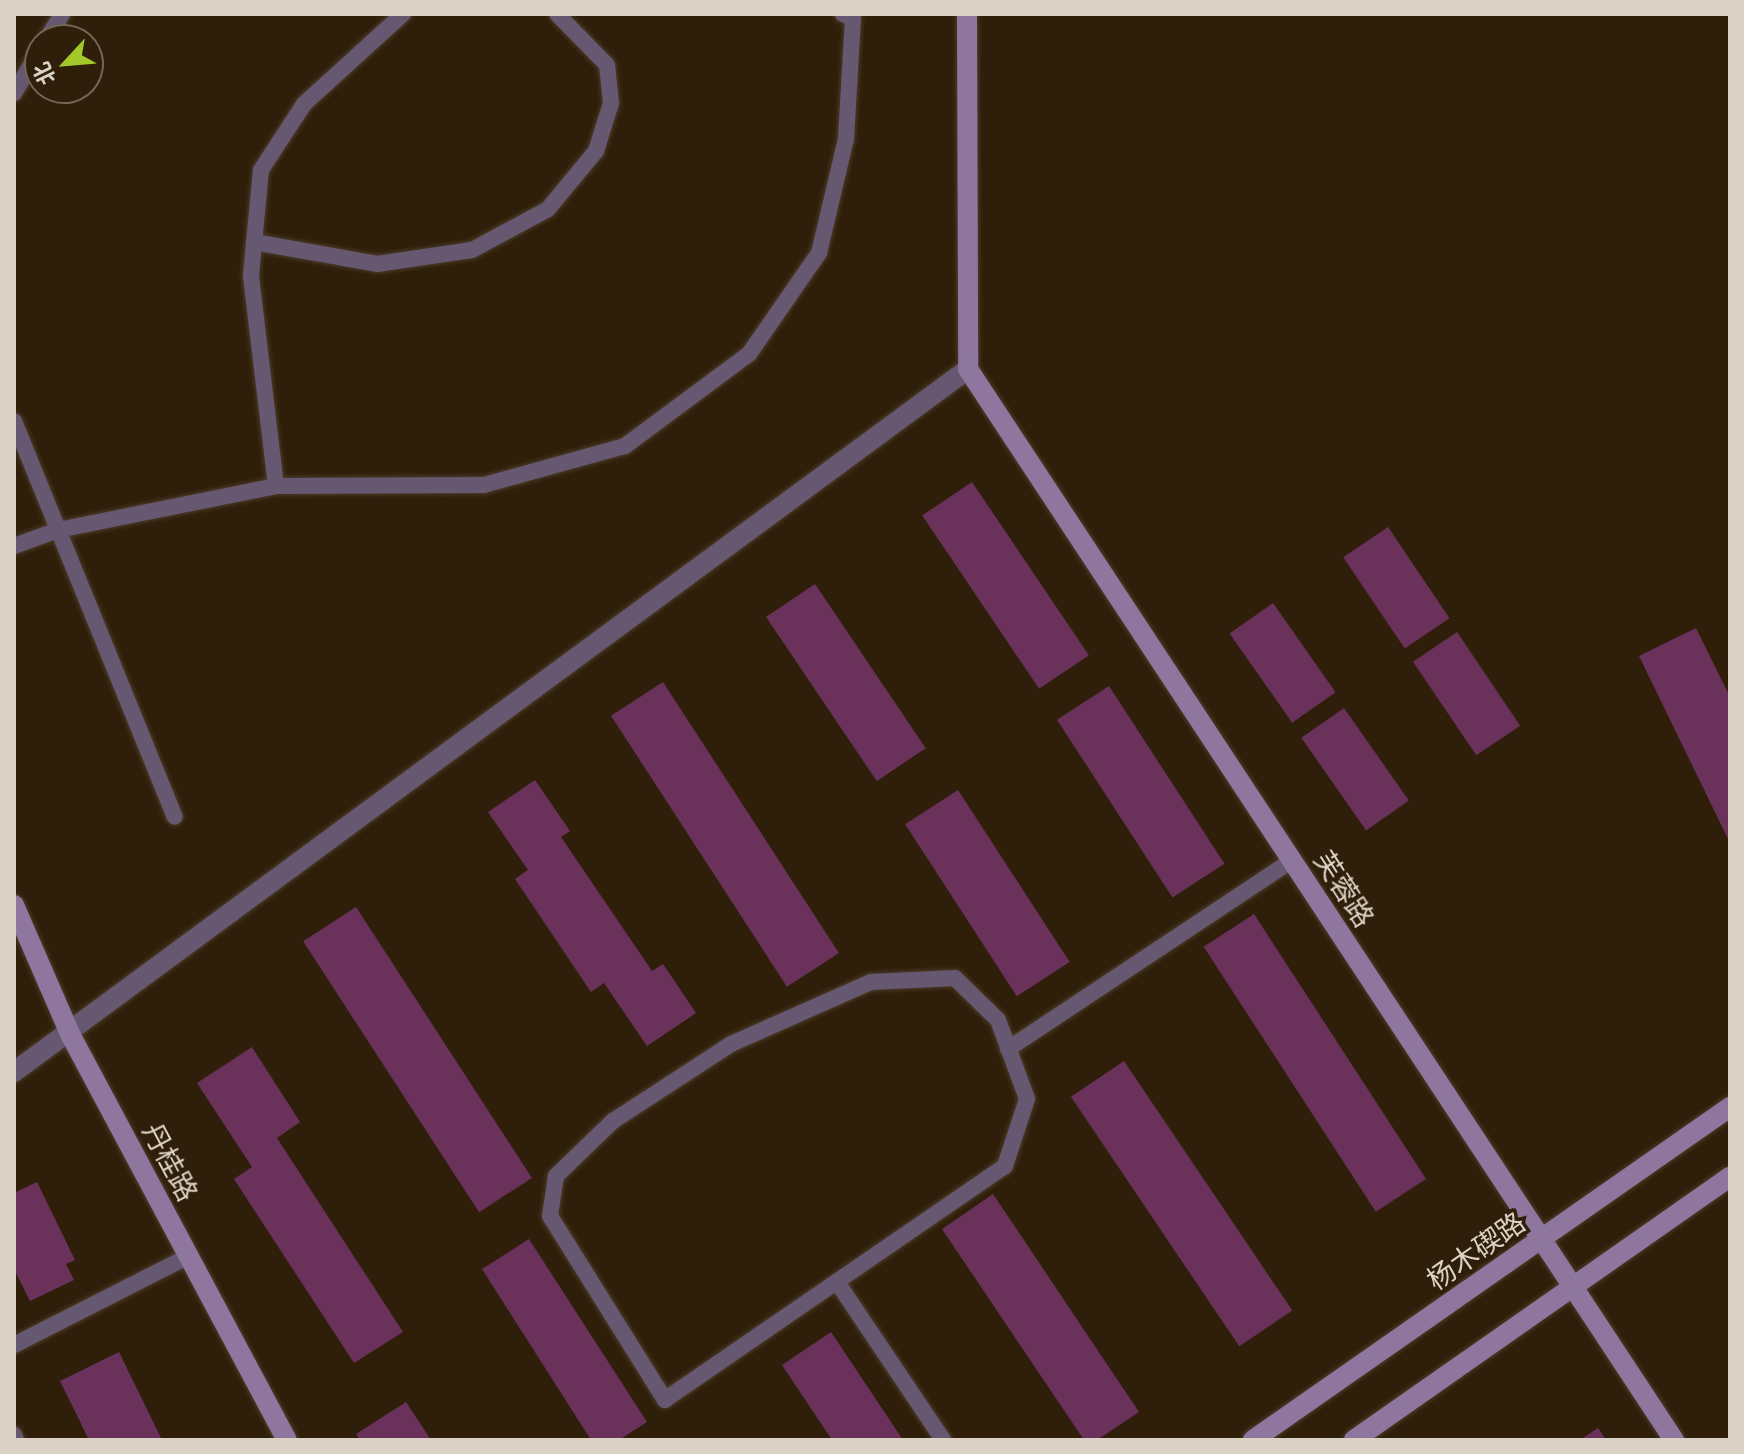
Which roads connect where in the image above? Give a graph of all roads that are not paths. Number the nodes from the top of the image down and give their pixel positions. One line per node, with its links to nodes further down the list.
1 (403, 14): 5 (lane)
2 (557, 14): 5 (lane)
3 (843, 14): 8 (lane)
4 (967, 14): 6 (street)
5 (254, 242): 8 (lane)
6 (968, 369): 12 (street, 芙蓉路); 14 (street)
7 (14, 421): 9 (lane)
8 (276, 486): 9 (lane)
9 (58, 530): 10 (lane); 11 (lane)
10 (14, 546)
11 (175, 817)
12 (1292, 860): 15 (lane); 19 (street, 芙蓉路)
13 (14, 905): 14 (street, 丹桂路)
14 (70, 1034): 16 (street); 20 (street, 丹桂路)
15 (1008, 1049): 21 (lane); 21 (lane)
16 (14, 1072)
17 (1730, 1107): 19 (street, 杨木碶路)
18 (1730, 1177): 22 (street)
19 (1542, 1239): 22 (street, 芙蓉路); 26 (street, 杨木碶路)
20 (189, 1256): 23 (lane); 24 (street, 丹桂路)
21 (837, 1282): 25 (lane)
22 (1574, 1288): 27 (street); 28 (street, 芙蓉路)
23 (14, 1345)
24 (287, 1440)
25 (943, 1440)
26 (1253, 1440)
27 (1354, 1440)
28 (1674, 1440)

